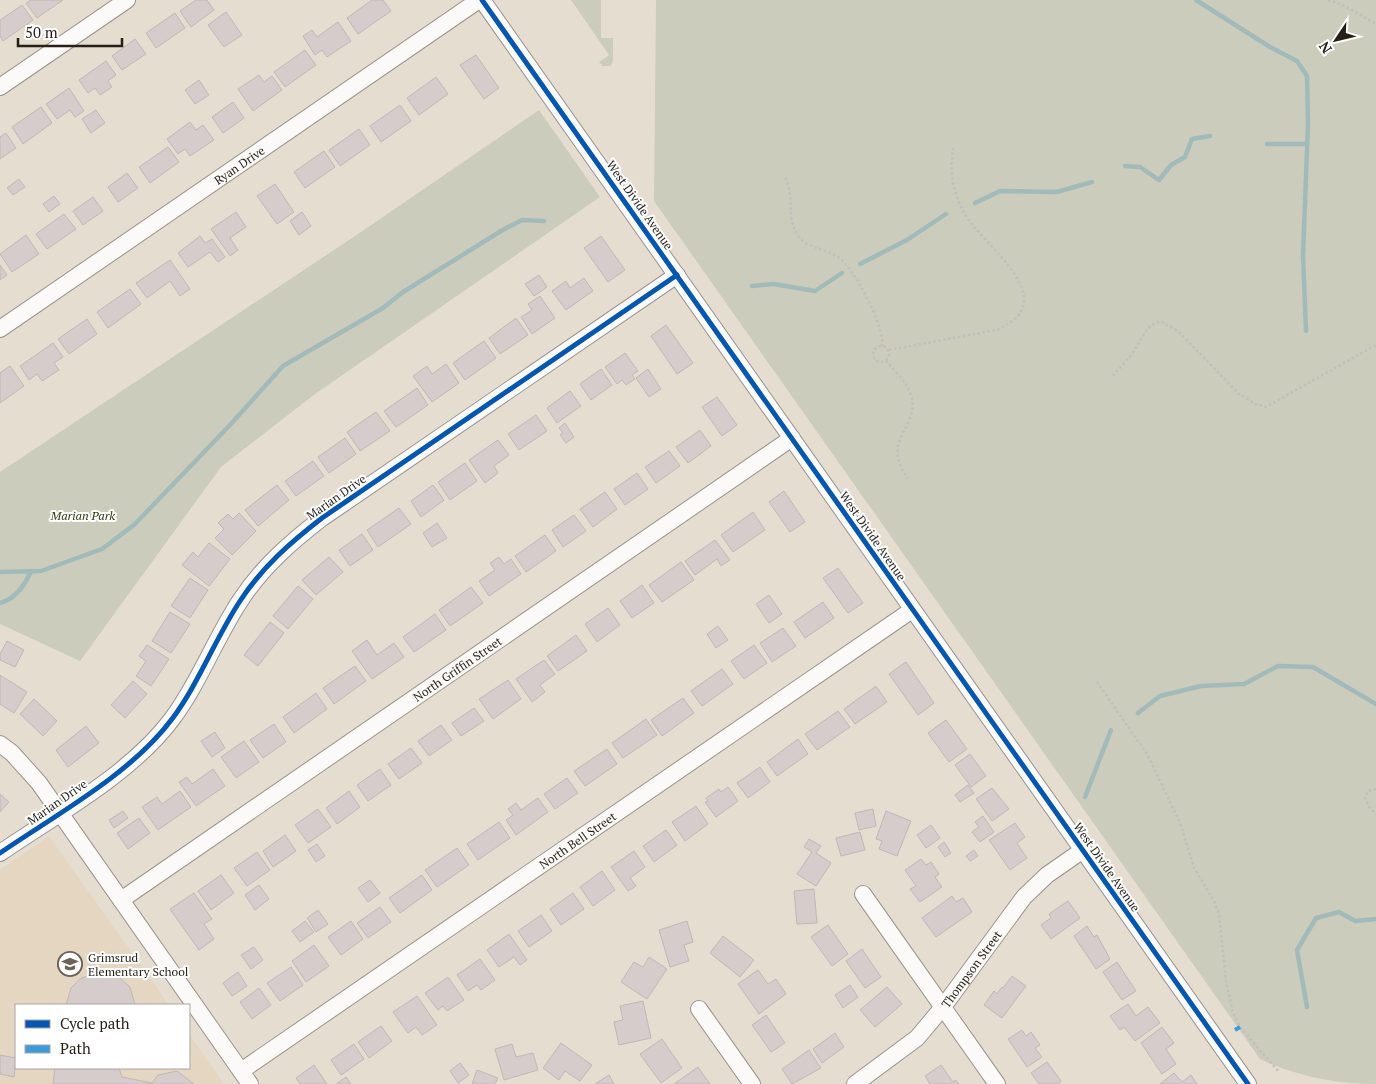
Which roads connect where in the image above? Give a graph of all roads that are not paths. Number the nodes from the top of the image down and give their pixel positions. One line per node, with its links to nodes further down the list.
1 (127, 0): 3 (street)
2 (480, 0): 4 (street, West Divide Avenue); 5 (street, Ryan Drive)
3 (0, 87)
4 (677, 275): 6 (street, West Divide Avenue); 9 (street, Marian Drive)
5 (0, 329)
6 (792, 438): 7 (street, West Divide Avenue); 13 (street, North Griffin Street)
7 (912, 610): 10 (street, West Divide Avenue); 16 (street, North Bell Street)
8 (0, 744): 9 (street)
9 (60, 812): 11 (street, Marian Drive); 13 (street)
10 (1083, 850): 14 (street, Thompson Street); 20 (street, West Divide Avenue)
11 (0, 853)
12 (863, 894): 14 (street)
13 (121, 900): 16 (street)
14 (943, 1007): 18 (street, Thompson Street); 19 (street)
15 (699, 1009): 17 (street)
16 (245, 1078)
17 (752, 1084)
18 (855, 1084)
19 (997, 1084)
20 (1248, 1084)

